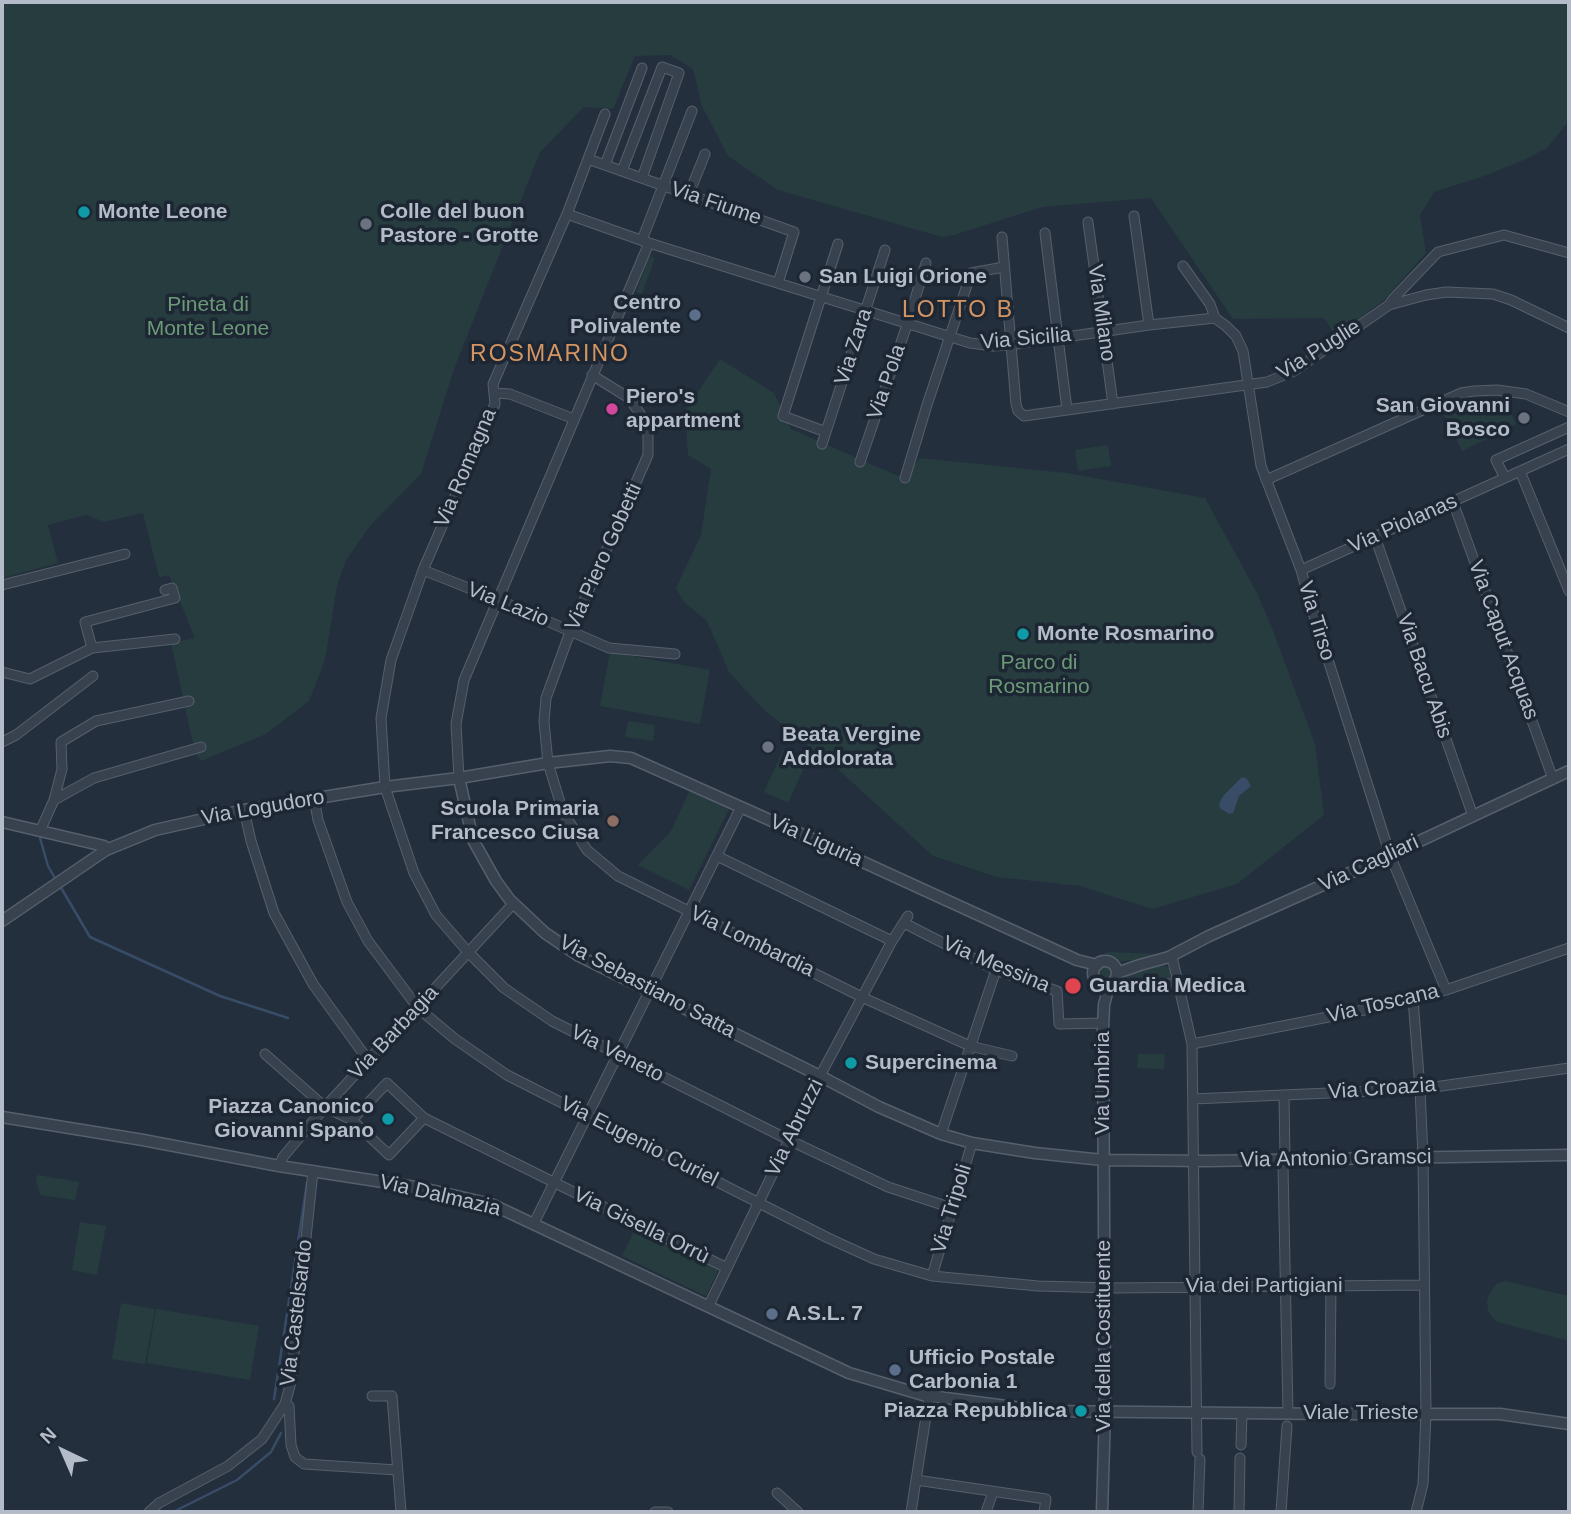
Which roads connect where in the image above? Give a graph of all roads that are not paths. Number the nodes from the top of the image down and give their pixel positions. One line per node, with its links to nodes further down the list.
1 (642, 68): 6 (street)
2 (692, 111): 9 (street, Via Sebastiano Satta)
3 (605, 114): 5 (street, Via Romagna)
4 (705, 154): 10 (street)
5 (588, 159): 6 (street, Via Fiume); 11 (street, Via Romagna)
6 (606, 165): 7 (street, Via Fiume)
7 (622, 171): 8 (street, Via Fiume); 8 (street)
8 (642, 178): 9 (street, Via Fiume)
9 (663, 185): 10 (street, Via Fiume); 16 (street, Via Sebastiano Satta)
10 (689, 194): 23 (street, Via Fiume)
11 (567, 214): 16 (street, Via Sicilia); 37 (street, Via Romagna)
12 (1134, 216): 29 (street)
13 (1088, 222): 31 (street, Via Milano)
14 (1045, 233): 33 (street)
15 (1002, 237): 22 (street)
16 (645, 242): 23 (street, Via Sicilia); 35 (street, Via Sebastiano Satta)
17 (838, 244): 24 (street)
18 (885, 250): 26 (street, Via Zara)
19 (1569, 253): 25 (street)
20 (926, 263): 28 (street, Via Pola)
21 (1183, 266): 27 (street)
22 (1004, 267): 32 (street); 34 (street)
23 (778, 283): 24 (street, Via Sicilia)
24 (822, 297): 26 (street, Via Sicilia); 43 (street)
25 (1389, 306): 30 (street, Via Puglie); 36 (street, Via Puglie)
26 (866, 310): 28 (street, Via Sicilia); 43 (street, Via Zara)
27 (1215, 318): 29 (street, Via Sicilia); 36 (street)
28 (908, 324): 32 (street, Via Sicilia); 46 (street, Via Pola)
29 (1149, 325): 31 (street, Via Sicilia)
30 (1569, 328)
31 (1104, 332): 33 (street, Via Sicilia); 38 (street, Via Milano)
32 (950, 337): 34 (street, Via Sicilia); 48 (street)
33 (1057, 338): 34 (street, Via Sicilia); 39 (street)
34 (1010, 345): 39 (street, Via Puglie)
35 (592, 375): 41 (street, Via Sebastiano Satta); 60 (street, Via Piero Gobetti)
36 (1248, 386): 38 (street, Via Puglie); 50 (street, Via Tirso)
37 (494, 393): 41 (street); 54 (street, Via Romagna)
38 (1113, 404): 39 (street, Via Puglie)
39 (1067, 410)
40 (1569, 412): 50 (street)
41 (574, 419): 59 (street, Via Sebastiano Satta)
42 (1569, 427): 49 (street)
43 (826, 432): 44 (street, Via Zara)
44 (822, 444)
45 (1569, 449): 47 (street, Via Piolanas)
46 (860, 462)
47 (1520, 471): 49 (street, Via Piolanas); 58 (street)
48 (905, 478)
49 (1505, 478): 51 (street, Via Piolanas)
50 (1266, 480): 55 (street, Via Tirso)
51 (1453, 502): 52 (street, Via Piolanas); 72 (street, Via Caput Acquas)
52 (1375, 537): 55 (street, Via Piolanas); 78 (street, Via Bacu Abis)
53 (125, 554): 56 (street)
54 (423, 570): 59 (street, Via Lazio); 73 (street, Via Romagna)
55 (1301, 570): 82 (street, Via Tirso)
56 (2, 585)
57 (165, 590): 62 (street)
58 (1569, 592)
59 (497, 600): 60 (street, Via Lazio); 71 (street, Via Sebastiano Satta)
60 (571, 631): 63 (street, Via Lazio); 69 (street, Via Piero Gobetti)
61 (175, 639): 62 (street)
62 (92, 648): 64 (street)
63 (675, 654)
64 (2, 672)
65 (93, 676): 67 (street)
66 (189, 701): 75 (street)
67 (2, 742)
68 (201, 747): 75 (street)
69 (548, 763): 71 (street, Via Logudoro); 76 (street, Via Liguria); 85 (street, Via Lombardia)
70 (1569, 771): 72 (street, Via Cagliari)
71 (459, 778): 73 (street, Via Logudoro); 84 (street, Via Sebastiano Satta)
72 (1553, 779): 78 (street, Via Cagliari)
73 (385, 787): 74 (street, Via Logudoro); 90 (street, Via Veneto)
74 (314, 798): 77 (street, Via Logudoro); 102 (street, Via Eugenio Curiel)
75 (54, 800): 80 (street)
76 (741, 807): 83 (street); 94 (street, Via Liguria)
77 (244, 810): 81 (street, Via Logudoro); 109 (street)
78 (1473, 816): 82 (street, Via Cagliari)
79 (2, 822): 80 (street)
80 (40, 831): 81 (street)
81 (106, 850): 87 (street, Via Logudoro)
82 (1390, 855): 91 (street, Via Cagliari); 97 (street, Via Tirso)
83 (717, 856): 85 (street); 88 (street)
84 (513, 904): 90 (street, Via Barbagia); 98 (street, Via Sebastiano Satta)
85 (690, 911): 98 (street); 99 (street, Via Lombardia)
86 (906, 920): 88 (street, Via Abruzzi); 93 (street, Via Messina)
87 (2, 921)
88 (892, 941): 99 (street, Via Abruzzi)
89 (1569, 948): 97 (street, Via Toscana)
90 (468, 952): 102 (street, Via Barbagia); 107 (street, Via Veneto)
91 (1169, 957): 92 (street, Via Cagliari); 95 (street)
92 (1115, 968): 94 (street); 96 (street)
93 (996, 970): 103 (street, Via Messina); 105 (street)
94 (1095, 973): 96 (street); 101 (street, Via Umbria)
95 (1177, 984): 96 (street); 104 (street)
96 (1110, 985): 101 (street, Via Umbria)
97 (1446, 990): 100 (street, Via Toscana)
98 (650, 991): 107 (street); 111 (street, Via Sebastiano Satta)
99 (862, 997): 105 (street, Via Lombardia); 111 (street, Via Abruzzi)
100 (1413, 999): 104 (street, Via Toscana); 112 (street)
101 (1104, 1005): 103 (street, Via Umbria)
102 (418, 1007): 109 (street, Via Barbagia); 116 (street, Via Eugenio Curiel)
103 (1103, 1023): 126 (street, Via Umbria)
104 (1192, 1044): 114 (street)
105 (970, 1046): 108 (street, Via Lombardia); 120 (street)
106 (265, 1054): 115 (street)
107 (619, 1054): 116 (street); 121 (street, Via Veneto)
108 (1012, 1056)
109 (368, 1060): 115 (street, Via Barbagia)
110 (1569, 1068): 112 (street, Via Croazia)
111 (821, 1076): 120 (street, Via Sebastiano Satta); 121 (street, Via Abruzzi)
112 (1420, 1089): 113 (street, Via Croazia); 124 (street)
113 (1284, 1095): 114 (street, Via Croazia); 125 (street)
114 (1193, 1099): 127 (street)
115 (325, 1107): 119 (street); 128 (street, Via Barbagia)
116 (588, 1116): 130 (street); 131 (street, Via Eugenio Curiel)
117 (2, 1117): 128 (street, Via Dalmazia)
118 (424, 1118): 119 (street); 119 (street); 130 (street, Via Gisella Orrù)
119 (352, 1120)
120 (941, 1134): 122 (street, Via Sebastiano Satta)
121 (789, 1140): 131 (street, Via Abruzzi); 132 (street, Via Veneto)
122 (972, 1143): 126 (street, Via Sebastiano Satta); 132 (street, Via Tripoli)
123 (1569, 1155): 124 (street, Via Antonio Gramsci)
124 (1423, 1157): 125 (street, Via Antonio Gramsci); 136 (street)
125 (1285, 1159): 127 (street, Via Antonio Gramsci); 140 (street)
126 (1103, 1160): 127 (street, Via Antonio Gramsci); 138 (street, Via della Costituente)
127 (1193, 1161): 139 (street)
128 (279, 1166): 129 (street, Via Dalmazia)
129 (313, 1171): 133 (street, Via Dalmazia); 145 (street, Via Castelsardo)
130 (554, 1183): 133 (street); 134 (street, Via Gisella Orrù)
131 (758, 1203): 134 (street, Via Abruzzi); 135 (street, Via Eugenio Curiel)
132 (952, 1208): 135 (street, Via Tripoli)
133 (534, 1223): 141 (street, Via Dalmazia)
134 (727, 1268): 141 (street, Via Abruzzi)
135 (932, 1276): 138 (street, Via Eugenio Curiel)
136 (1424, 1285): 137 (street, Via dei Partigiani); 150 (street)
137 (1331, 1286): 140 (street, Via dei Partigiani); 142 (street)
138 (1104, 1287): 139 (street, Via dei Partigiani); 146 (street, Via della Costituente)
139 (1196, 1287): 140 (street, Via dei Partigiani); 147 (street)
140 (1285, 1287): 149 (street)
141 (709, 1305): 144 (street, Via Dalmazia)
142 (1330, 1384)
143 (372, 1396): 155 (street)
144 (929, 1396): 146 (street); 156 (street)
145 (285, 1404): 155 (street); 159 (street, Via Castelsardo)
146 (1105, 1412): 147 (street, Viale Trieste); 167 (street, Via della Costituente)
147 (1197, 1412): 148 (street, Viale Trieste); 168 (street)
148 (1242, 1413): 149 (street, Viale Trieste); 153 (street)
149 (1288, 1413): 150 (street, Viale Trieste)
150 (1426, 1413): 151 (street, Viale Trieste); 171 (street)
151 (1569, 1424)
152 (1287, 1426): 170 (street)
153 (1241, 1445)
154 (1240, 1458): 169 (street)
155 (397, 1470): 160 (street)
156 (916, 1480): 157 (street); 164 (street)
157 (993, 1492): 165 (street); 166 (street)
158 (777, 1493): 163 (street)
159 (149, 1512)
160 (401, 1512)
161 (655, 1512): 162 (street)
162 (668, 1512)
163 (798, 1512)
164 (911, 1512)
165 (986, 1512)
166 (1044, 1512)
167 (1102, 1512)
168 (1198, 1512)
169 (1239, 1512)
170 (1281, 1512)
171 (1416, 1512)

